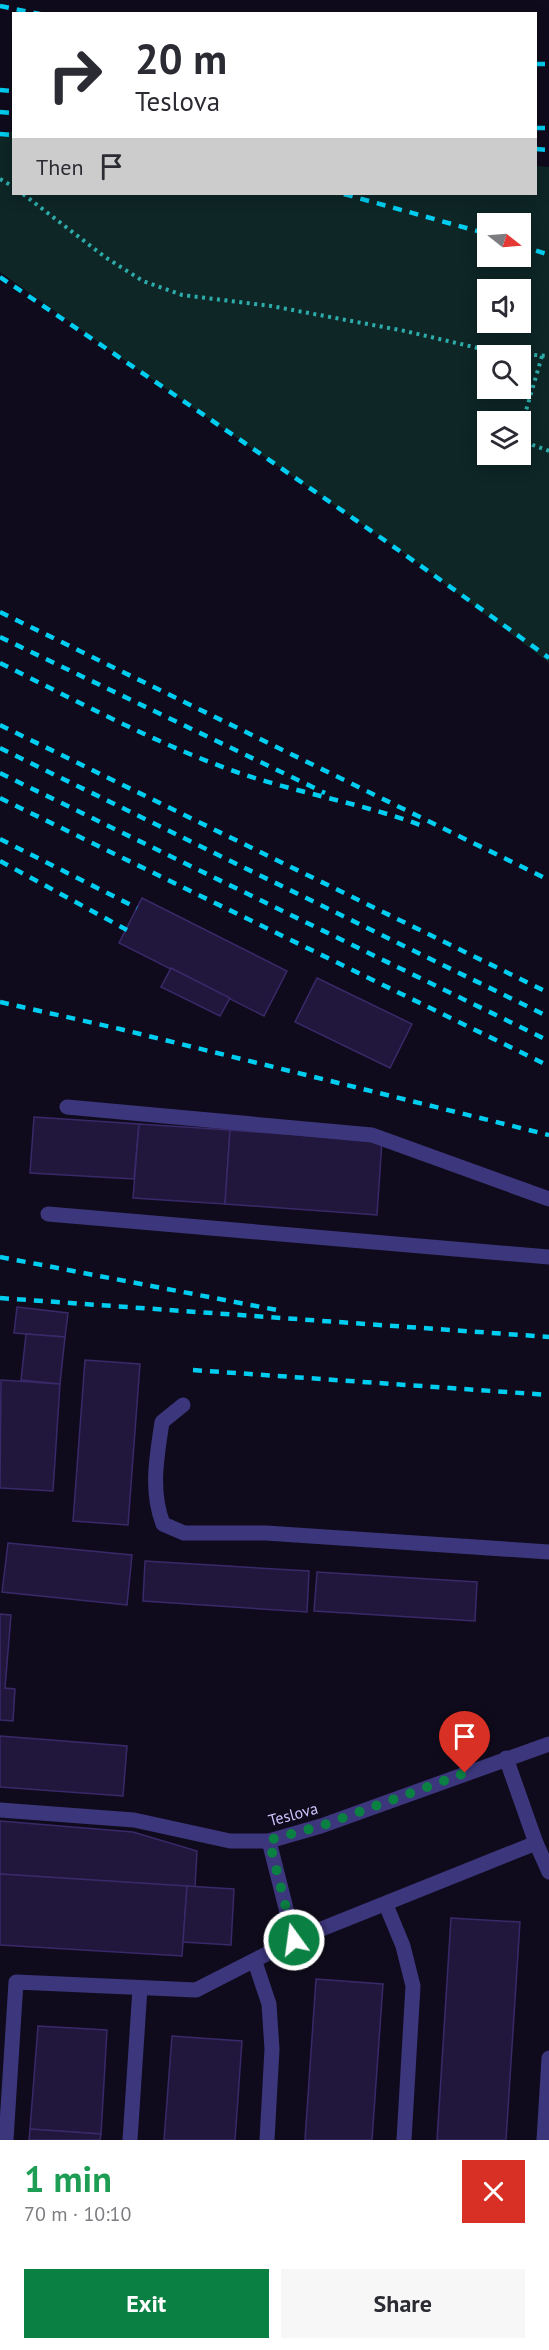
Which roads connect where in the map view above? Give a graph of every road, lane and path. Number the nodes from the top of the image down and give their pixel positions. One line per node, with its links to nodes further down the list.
1 (24, 195): 2 (path)
2 (542, 356): 3 (path); 4 (path)
3 (549, 356)
4 (526, 411)
5 (531, 444): 6 (path)
6 (549, 451)
7 (67, 1107): 8 (lane)
8 (549, 1199)
9 (48, 1214): 10 (lane)
10 (549, 1257)
11 (183, 1405): 12 (lane)
12 (549, 1551)
13 (549, 1744): 14 (lane, Teslova)
14 (506, 1758): 16 (lane, Teslova); 17 (lane)
15 (0, 1810): 16 (lane, Teslova)
16 (269, 1840): 20 (lane)
17 (536, 1843): 18 (lane); 19 (lane)
18 (549, 1872)
19 (386, 1905): 20 (lane); 27 (lane)
20 (294, 1940): 21 (lane)
21 (255, 1962): 22 (lane); 26 (lane)
22 (140, 1988): 24 (lane); 25 (lane)
23 (549, 2058): 28 (lane)
24 (6, 2140)
25 (130, 2140)
26 (267, 2140)
27 (404, 2140)
28 (544, 2140)

